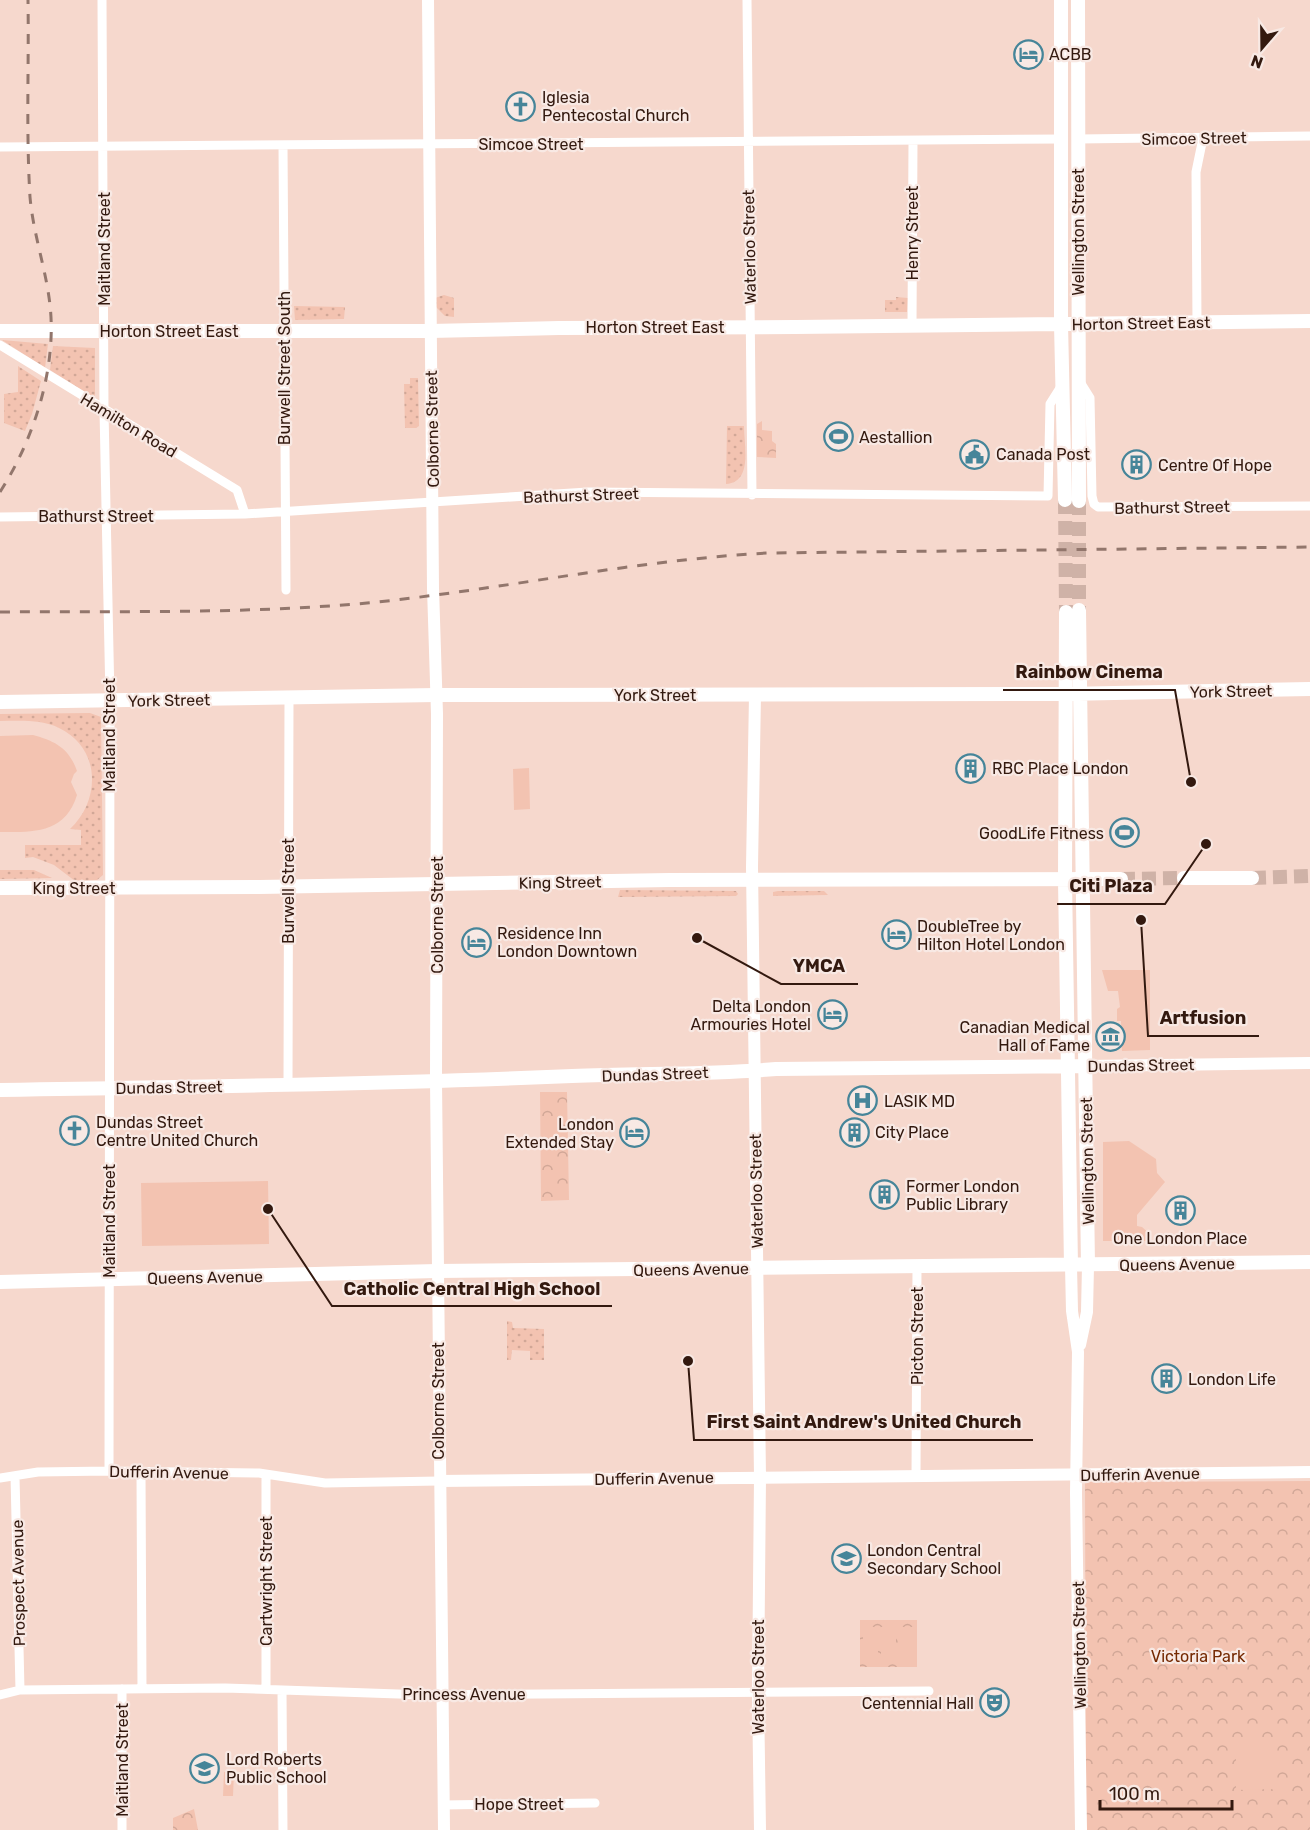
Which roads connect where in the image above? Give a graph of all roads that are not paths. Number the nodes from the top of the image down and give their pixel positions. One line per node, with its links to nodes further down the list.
1 (102, 0): 15 (street, Maitland Street)
2 (428, 0): 12 (street, Colborne Street)
3 (747, 0): 11 (street, Waterloo Street)
4 (1061, 0): 8 (main road, Wellington Street)
5 (1078, 0): 9 (main road, Wellington Street)
6 (1310, 136): 7 (street, Simcoe Street)
7 (1203, 138): 9 (street, Simcoe Street); 17 (street)
8 (1061, 139): 10 (street, Simcoe Street); 18 (main road, Wellington Street)
9 (1079, 139): 20 (main road, Wellington Street)
10 (912, 141): 11 (street, Simcoe Street); 19 (street, Henry Street)
11 (748, 142): 12 (street, Simcoe Street); 21 (street, Waterloo Street)
12 (429, 144): 13 (street, Simcoe Street); 24 (street, Colborne Street)
13 (283, 146): 15 (street, Simcoe Street); 23 (street, Burwell Street South)
14 (0, 147): 15 (street, Simcoe Street)
15 (103, 147): 25 (street, Maitland Street)
16 (1310, 321): 17 (main road, Horton Street East)
17 (1197, 323): 20 (main road, Horton Street East)
18 (1061, 324): 19 (main road, Horton Street East); 20 (main road, Horton Street East); 28 (main road, Wellington Street)
19 (912, 325): 21 (main road, Horton Street East)
20 (1077, 325): 27 (main road, Wellington Street)
21 (750, 327): 24 (main road, Horton Street East); 30 (street, Waterloo Street)
22 (0, 330): 25 (main road, Horton Street East)
23 (284, 331): 24 (main road, Horton Street East); 25 (main road, Horton Street East); 33 (street, Burwell Street South)
24 (430, 331): 31 (street, Colborne Street)
25 (104, 332): 29 (street, Maitland Street)
26 (0, 345): 29 (street, Hamilton Road)
27 (1077, 377): 28 (main road, Wellington Street); 32 (street, Bathurst Street)
28 (1062, 385): 30 (street, Bathurst Street)
29 (104, 410): 34 (street, Hamilton Road); 36 (street, Maitland Street)
30 (752, 495): 31 (street, Bathurst Street)
31 (433, 502): 33 (street, Bathurst Street); 42 (street, Colborne Street)
32 (1310, 506)
33 (285, 512): 34 (street, Bathurst Street); 37 (street, Burwell Street South)
34 (245, 514): 36 (street, Bathurst Street)
35 (0, 517): 36 (street, Bathurst Street)
36 (105, 517): 45 (street, Maitland Street)
37 (286, 590)
38 (1310, 689): 40 (main road, York Street)
39 (1081, 693): 40 (main road, York Street); 41 (main road, York Street); 41 (main road, Wellington Street); 47 (main road, Wellington Street)
40 (1108, 693): 47 (main road)
41 (1066, 694): 43 (main road, York Street); 52 (main road, Wellington Street)
42 (436, 695): 43 (main road, York Street); 44 (main road, York Street); 54 (street, Colborne Street)
43 (755, 695): 53 (street, Waterloo Street)
44 (289, 698): 45 (main road, York Street); 55 (street, Burwell Street)
45 (110, 700): 46 (main road, York Street); 57 (street, Maitland Street)
46 (0, 702)
47 (1081, 724): 50 (main road, Wellington Street)
48 (1184, 878): 49 (main road)
49 (1252, 878)
50 (1081, 879): 51 (main road, King Street); 52 (main road, King Street); 59 (main road, Wellington Street)
51 (1121, 879)
52 (1065, 880): 53 (main road, King Street); 60 (main road, Wellington Street)
53 (753, 881): 54 (main road, King Street); 61 (street, Waterloo Street)
54 (437, 884): 55 (main road, King Street); 62 (street, Colborne Street)
55 (288, 885): 57 (main road, King Street); 63 (street, Burwell Street)
56 (0, 888): 57 (main road, King Street)
57 (109, 888): 64 (street, Maitland Street)
58 (1310, 1063): 59 (street, Dundas Street)
59 (1086, 1065): 60 (main road, Dundas Street); 68 (main road, Wellington Street)
60 (1069, 1066): 61 (main road, Dundas Street); 67 (main road, Wellington Street)
61 (754, 1071): 62 (main road, Dundas Street); 70 (street, Waterloo Street)
62 (436, 1081): 63 (main road, Dundas Street); 71 (street, Colborne Street)
63 (288, 1084): 64 (main road, Dundas Street)
64 (109, 1088): 65 (main road, Dundas Street); 72 (street, Maitland Street)
65 (0, 1090)
66 (1310, 1262): 68 (main road, Queens Avenue)
67 (1071, 1266): 68 (main road, Queens Avenue); 69 (main road, Queens Avenue); 74 (street, Wellington Street)
68 (1088, 1266): 74 (street, Wellington Street)
69 (917, 1267): 70 (main road, Queens Avenue); 82 (street, Picton Street)
70 (757, 1269): 71 (main road, Queens Avenue); 81 (street, Waterloo Street)
71 (437, 1271): 72 (main road, Queens Avenue); 84 (street, Colborne Street)
72 (110, 1279): 73 (main road, Queens Avenue); 75 (street, Maitland Street)
73 (0, 1282)
74 (1078, 1352): 79 (street, Wellington Street)
75 (109, 1471): 76 (street, Dufferin Avenue); 80 (street, Dufferin Avenue)
76 (141, 1472): 78 (street, Dufferin Avenue); 86 (street, Maitland Street)
77 (1310, 1472): 79 (street, Dufferin Avenue)
78 (266, 1474): 84 (street, Dufferin Avenue); 87 (street, Cartwright Street)
79 (1077, 1474): 82 (street, Dufferin Avenue); 100 (street, Wellington Street)
80 (15, 1476): 83 (street, Dufferin Avenue); 88 (street, Prospect Avenue)
81 (760, 1477): 82 (street, Dufferin Avenue); 84 (street, Dufferin Avenue); 92 (street, Waterloo Street)
82 (916, 1477)
83 (0, 1478)
84 (438, 1481): 91 (street, Colborne Street)
85 (122, 1689): 86 (street, Princess Avenue); 88 (street, Princess Avenue); 96 (street, Maitland Street)
86 (141, 1689): 87 (street, Princess Avenue)
87 (266, 1689): 89 (street, Princess Avenue)
88 (20, 1690): 93 (street, Princess Avenue)
89 (282, 1690): 91 (street, Princess Avenue); 97 (street)
90 (929, 1691): 92 (street, Princess Avenue)
91 (443, 1694): 92 (street, Princess Avenue); 95 (street, Colborne Street)
92 (758, 1694): 99 (street, Waterloo Street)
93 (0, 1695)
94 (595, 1803): 95 (street, Hope Street)
95 (443, 1805): 98 (street, Colborne Street)
96 (122, 1830)
97 (283, 1830)
98 (444, 1830)
99 (760, 1830)
100 (1081, 1830)

